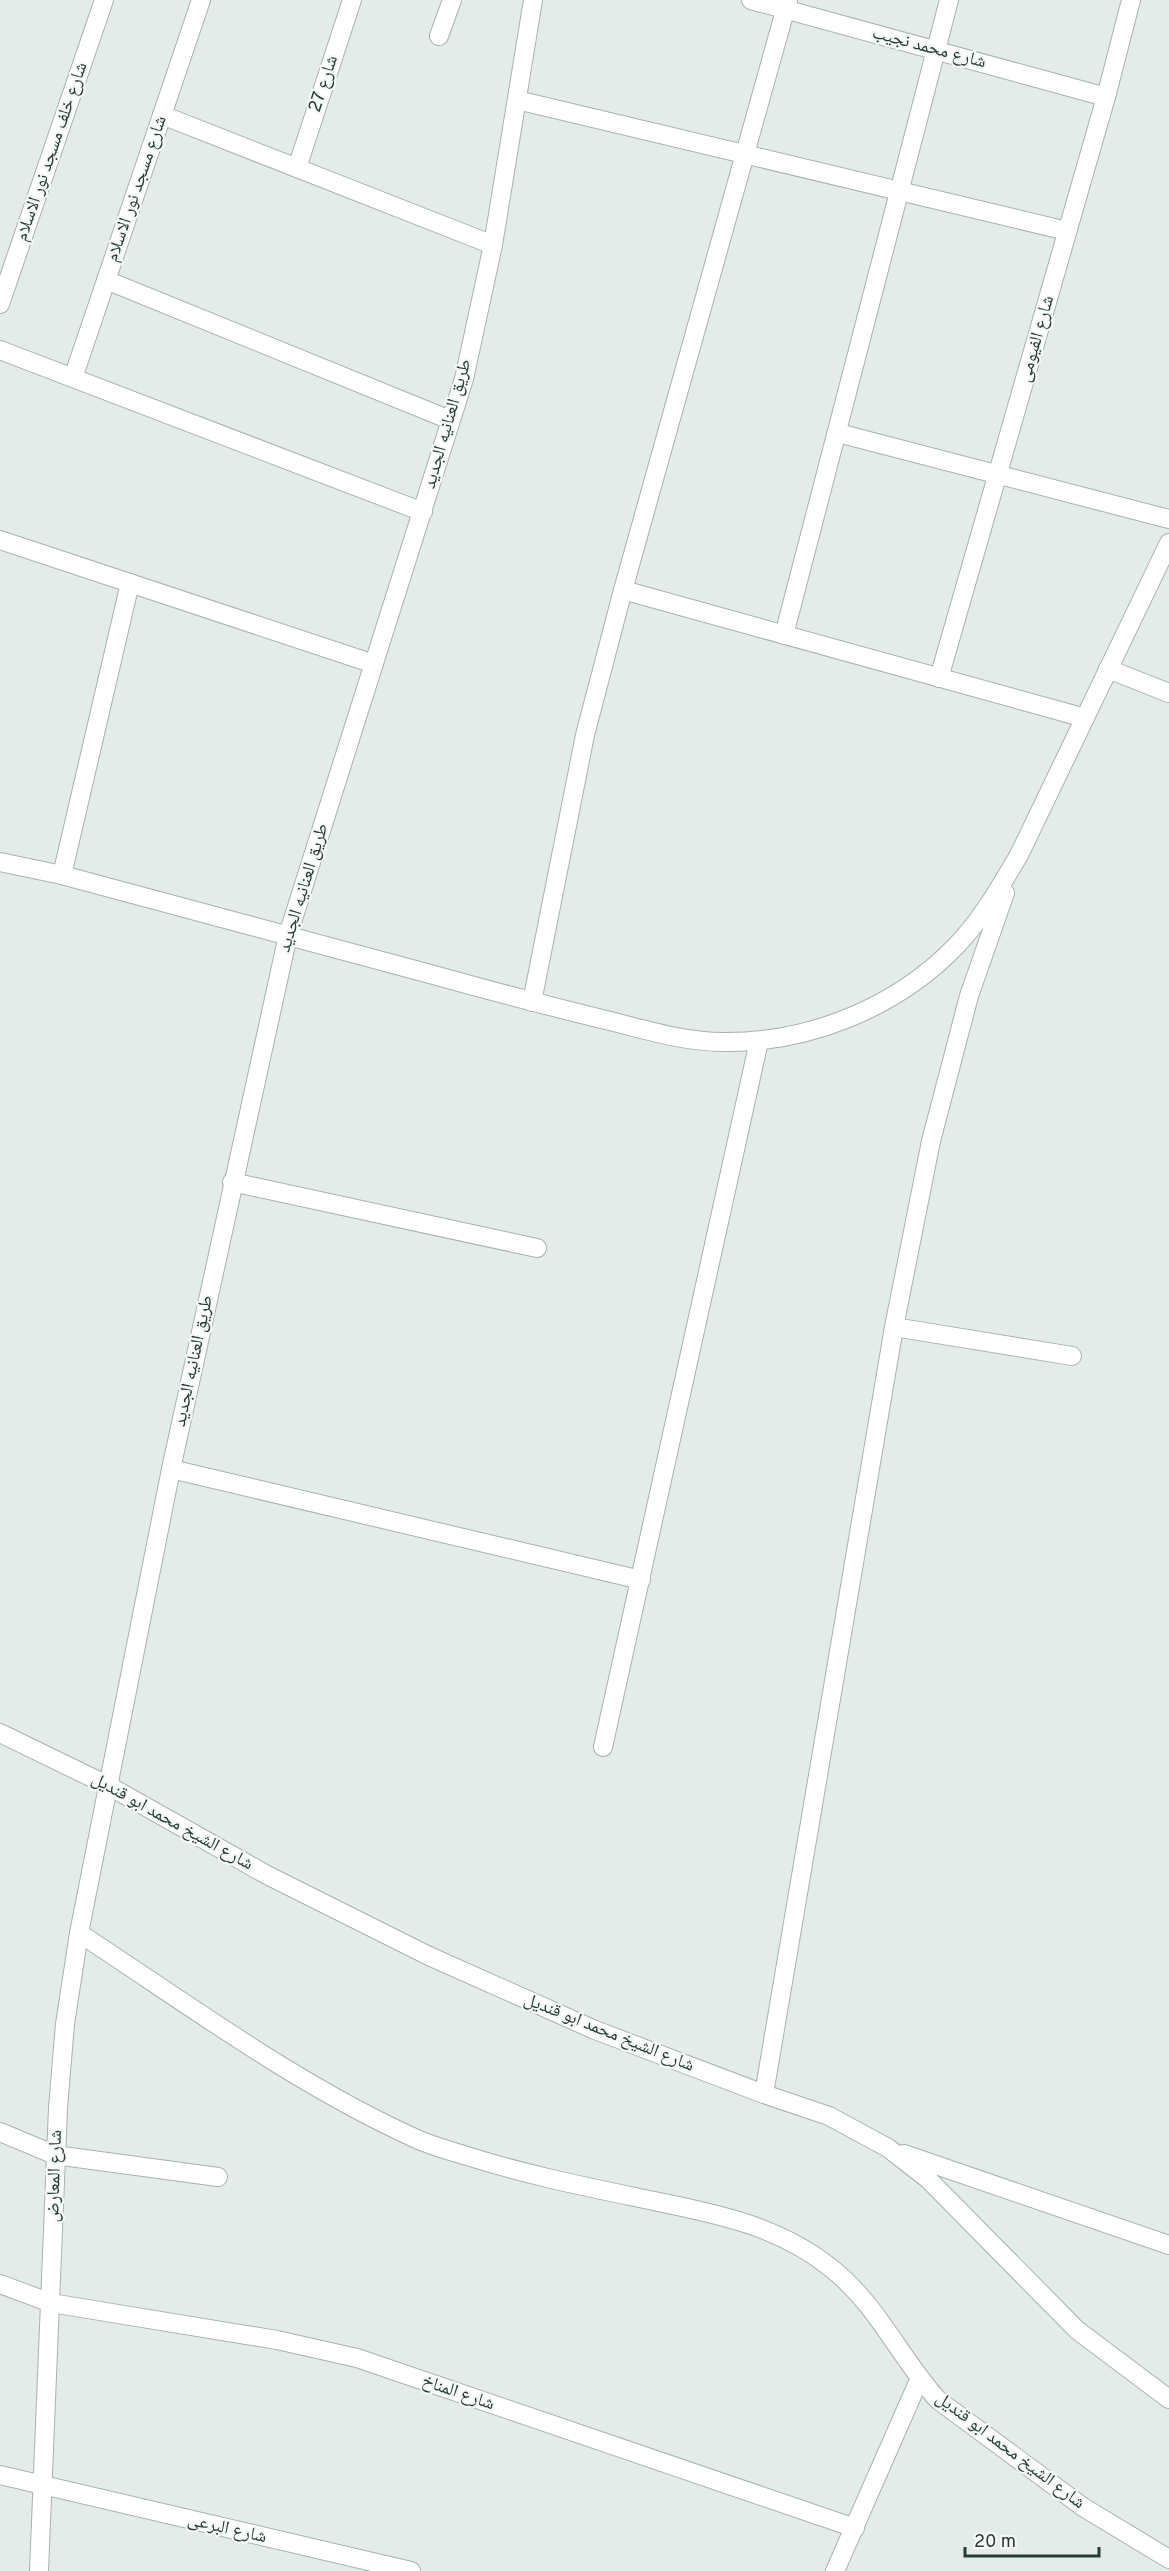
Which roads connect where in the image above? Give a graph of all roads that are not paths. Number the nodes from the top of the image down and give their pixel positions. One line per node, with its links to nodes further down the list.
1 (104, 0): 21 (street, شارع خلف مسجد نور الاسلام)
2 (201, 0): 14 (street, شارع مسجد نور الاسلام)
3 (352, 0): 16 (street, شارع 27)
4 (452, 0): 10 (street)
5 (533, 0): 13 (street, طريق العنانيه الجديد)
6 (751, 0): 9 (street, شارع محمد نجيب)
7 (949, 0): 11 (street)
8 (1131, 0): 12 (street, شارع الفيومى)
9 (787, 5): 11 (street, شارع محمد نجيب); 15 (street)
10 (439, 36)
11 (937, 51): 12 (street, شارع محمد نجيب); 17 (street)
12 (1106, 97): 18 (street, شارع الفيومى)
13 (517, 100): 15 (street); 19 (street, طريق العنانيه الجديد)
14 (162, 115): 16 (street); 20 (street, شارع مسجد نور الاسلام)
15 (745, 155): 17 (street); 32 (street)
16 (297, 168): 19 (street)
17 (901, 192): 18 (street); 25 (street)
18 (1067, 231): 26 (street, شارع الفيومى)
19 (493, 245): 24 (street, طريق العنانيه الجديد)
20 (106, 280): 23 (street, شارع مسجد نور الاسلام); 24 (street)
21 (0, 304)
22 (0, 350): 23 (street)
23 (73, 378): 27 (street)
24 (450, 420): 27 (street, طريق العنانيه الجديد)
25 (838, 433): 26 (street); 33 (street)
26 (998, 474): 28 (street); 36 (street, شارع الفيومى)
27 (423, 512): 34 (street, طريق العنانيه الجديد)
28 (1169, 519)
29 (0, 540): 31 (street)
30 (1169, 543): 35 (street)
31 (130, 583): 34 (street); 41 (street)
32 (623, 590): 33 (street); 43 (street)
33 (784, 635): 36 (street)
34 (374, 664): 42 (street, طريق العنانيه الجديد)
35 (1108, 669): 37 (street); 38 (street)
36 (939, 678): 38 (street)
37 (1169, 693)
38 (1085, 718): 39 (street)
39 (1018, 855): 44 (street); 47 (street)
40 (0, 862): 41 (street)
41 (62, 875): 42 (street)
42 (288, 935): 43 (street); 45 (street, طريق العنانيه الجديد)
43 (532, 1002): 44 (street)
44 (759, 1041): 50 (street)
45 (232, 1182): 46 (street); 49 (street, طريق العنانيه الجديد)
46 (537, 1248)
47 (894, 1327): 48 (street); 55 (street)
48 (1072, 1356)
49 (171, 1469): 50 (street); 53 (street, طريق العنانيه الجديد)
50 (641, 1580): 52 (street)
51 (0, 1733): 53 (street, شارع الشيخ محمد ابو قنديل)
52 (603, 1747)
53 (109, 1786): 54 (street, شارع المعارض); 55 (street, شارع الشيخ محمد ابو قنديل)
54 (80, 1933): 58 (street, شارع المعارض); 63 (street, شارع الشيخ محمد ابو قنديل)
55 (764, 2094): 57 (street, شارع الشيخ محمد ابو قنديل)
56 (0, 2132): 58 (street)
57 (888, 2148): 60 (street); 64 (street, شارع الشيخ محمد ابو قنديل)
58 (55, 2155): 59 (street); 62 (street, شارع المعارض)
59 (218, 2177)
60 (1169, 2245)
61 (0, 2284): 62 (street, شارع المناخ)
62 (51, 2303): 66 (street, شارع المعارض); 67 (street, شارع المناخ)
63 (919, 2380): 67 (street); 68 (street, شارع الشيخ محمد ابو قنديل)
64 (1167, 2396)
65 (0, 2475): 66 (street)
66 (43, 2487): 69 (street, شارع المعارض); 70 (street, شارع البرعى)
67 (855, 2528): 71 (street)
68 (1169, 2559)
69 (39, 2571)
70 (411, 2571)
71 (835, 2571)

